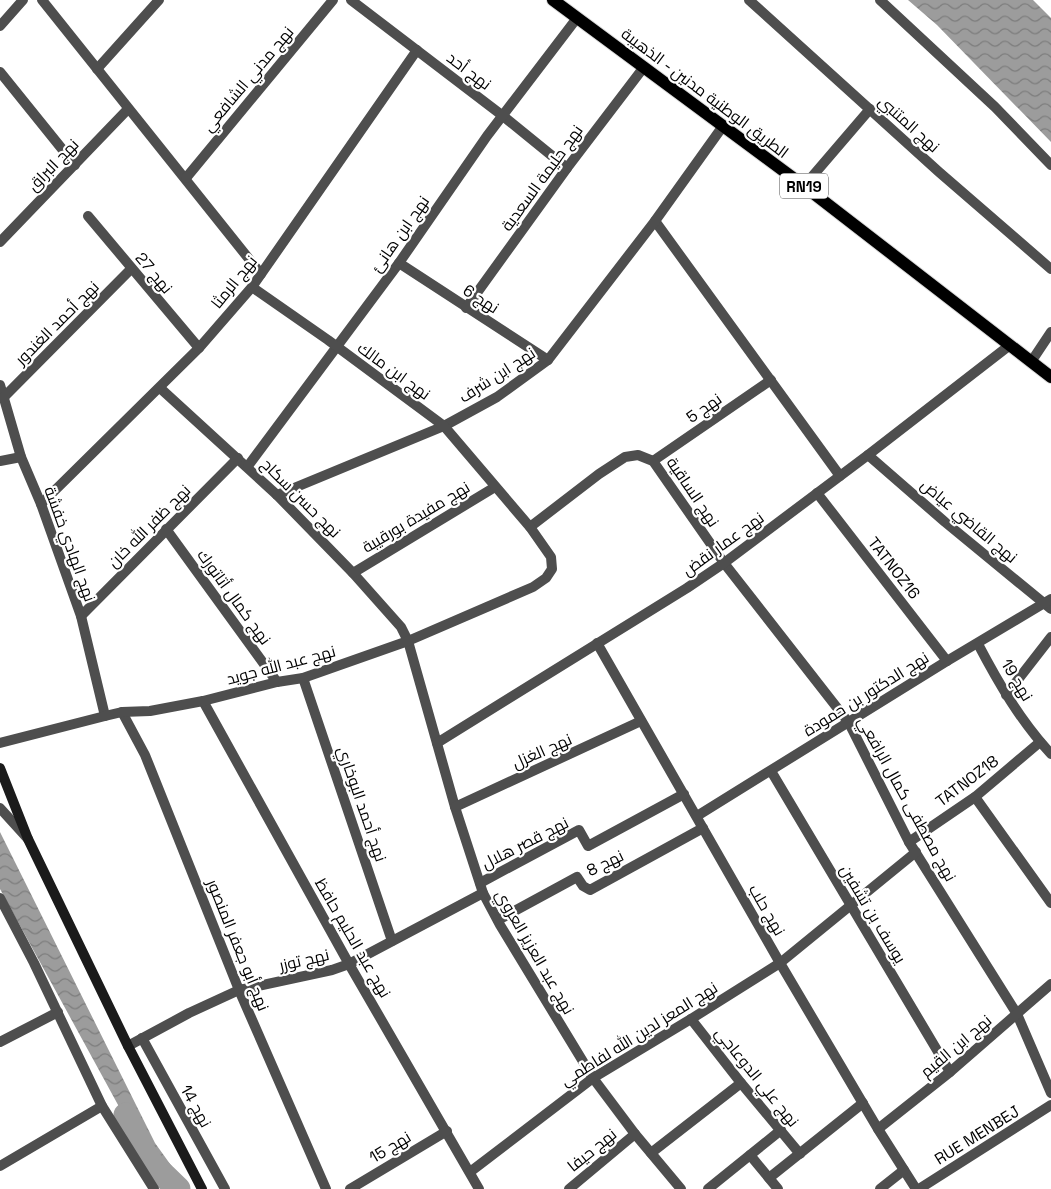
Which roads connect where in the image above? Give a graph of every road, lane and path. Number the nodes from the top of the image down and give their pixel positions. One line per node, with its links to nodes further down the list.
1 (23, 0): 11 (street)
2 (42, 0): 14 (street)
3 (160, 0): 14 (street)
4 (333, 0): 23 (street, نهج مدني الشافعي)
5 (351, 0): 12 (street, نهج أحد)
6 (553, 0): 9 (main road, الطريق الوطنية مدنين - الذهيبة / RN19)
7 (749, 0): 17 (street, نهج المتنبي)
8 (880, 0): 21 (street)
9 (568, 4): 10 (main road, الطريق الوطنية مدنين - الذهيبة / RN19)
10 (577, 18): 13 (main road, الطريق الوطنية مدنين - الذهيبة / RN19); 18 (street, نهج ابن هانئ)
11 (0, 26)
12 (417, 50): 18 (street, نهج أحد); 31 (street, نهج الرمثا)
13 (644, 67): 19 (main road, الطريق الوطنية مدنين - الذهيبة / RN19); 22 (street, نهج حليمة السعدية)
14 (97, 69): 16 (street)
15 (0, 72): 20 (street)
16 (128, 109): 20 (street, نهج البراق); 23 (street)
17 (870, 109): 24 (street); 30 (street, نهج المتنبي)
18 (503, 116): 22 (street, نهج أحد); 28 (street, نهج ابن هانئ)
19 (722, 126): 24 (main road, الطريق الوطنية مدنين - الذهيبة / RN19); 26 (street, نهج ابن شرف)
20 (75, 165): 27 (street, نهج البراق)
21 (1051, 165)
22 (567, 168): 33 (street, نهج حليمة السعدية)
23 (186, 178): 31 (street)
24 (804, 186): 35 (main road, الطريق الوطنية مدنين - الذهيبة / RN19)
25 (88, 216): 29 (street, نهج 27)
26 (655, 221): 38 (street, نهج ابن شرف); 41 (street)
27 (0, 242)
28 (399, 263): 33 (street, نهج 6); 37 (street, نهج ابن هانئ)
29 (131, 269): 36 (street, نهج 27); 44 (street, نهج أحمد الغندور)
30 (1051, 269)
31 (261, 274): 32 (street, نهج الرمثا)
32 (252, 287): 36 (street, نهج الرمثا); 37 (street, نهج ابن مالك)
33 (466, 308): 38 (street, نهج 6)
34 (1051, 332): 39 (street)
35 (1010, 345): 39 (main road, الطريق الوطنية مدنين - الذهيبة / RN19); 46 (street, نهج عمار نقض)
36 (199, 348): 43 (street, نهج الرمثا)
37 (337, 348): 45 (street, نهج ابن مالك); 51 (street, نهج ابن هانئ)
38 (548, 360): 45 (street, نهج ابن شرف)
39 (1031, 362): 40 (main road, الطريق الوطنية مدنين - الذهيبة / RN19)
40 (1051, 376)
41 (771, 380): 50 (street, نهج 5); 52 (street)
42 (0, 385): 44 (street, نهج الهادي خفشة)
43 (160, 388): 48 (street, نهج حسن سكاح); 56 (street, نهج الرمثا)
44 (4, 397): 47 (street, نهج الهادي خفشة)
45 (444, 426): 53 (street, نهج ابن مالك); 55 (street, نهج ابن شرف)
46 (868, 455): 52 (street, نهج عمار نقض); 62 (street, نهج القاضي عياض)
47 (21, 457): 49 (street); 56 (street, نهج الهادي خفشة)
48 (238, 458): 51 (street, نهج حسن سكاح); 58 (street, نهج ظفر الله خان)
49 (0, 461)
50 (653, 462): 57 (street, نهج الساقية); 59 (street, نهج الساقية)
51 (248, 466): 55 (street, نهج حسن سكاح)
52 (840, 476): 54 (street, نهج عمار نقض)
53 (495, 487): 57 (street, نهج ابن مالك); 61 (street, نهج مفيدة بورقيبة)
54 (817, 493): 59 (street, نهج عمار نقض); 68 (street, TATNOZ16)
55 (278, 495): 61 (street, نهج حسن سكاح)
56 (41, 504): 63 (street, نهج الهادي خفشة)
57 (530, 527): 60 (street, نهج ابن مالك)
58 (166, 530): 63 (street, نهج ظفر الله خان); 70 (street, نهج كمال أتاتورك)
59 (724, 563): 66 (street, نهج عمار نقض); 76 (street, نهج مصطفى كمال الرافعي)
60 (552, 569): 65 (street, نهج عبد الله جويد)
61 (353, 573): 65 (street, نهج حسن سكاح)
62 (1049, 604): 67 (street, نهج الدكتور بن حمودة)
63 (81, 616): 74 (street, نهج الهادي خفشة)
64 (1051, 637): 71 (street)
65 (408, 641): 69 (street, نهج عبد الله جويد); 79 (street, نهج عبد العزيز العروي)
66 (597, 643): 75 (street, نهج حلب); 79 (street, نهج عمار نقض)
67 (978, 644): 68 (street, نهج الدكتور بن حمودة); 71 (street, نهج 19)
68 (947, 661): 76 (street, نهج الدكتور بن حمودة)
69 (303, 678): 70 (street, نهج عبد الله جويد); 98 (street, نهج أحمد البوخاري)
70 (277, 682): 72 (street, نهج عبد الله جويد)
71 (1006, 695): 77 (street, نهج 19)
72 (203, 701): 73 (street, نهج عبد الله جويد); 100 (street, نهج عبد الحليم حافظ)
73 (122, 712): 74 (street, نهج عبد الله جويد); 102 (street, نهج أبو جعفر المنصور)
74 (105, 716): 78 (street, نهج عبد الله جويد)
75 (642, 721): 83 (street, نهج حلب); 85 (street, نهج الغزل)
76 (849, 723): 82 (street, نهج الدكتور بن حمودة); 90 (street, نهج مصطفى كمال الرافعي)
77 (1040, 742): 80 (street, نهج 19); 84 (street, TATNOZ18)
78 (0, 743)
79 (437, 743): 85 (street, نهج عبد العزيز العروي)
80 (1051, 754)
81 (0, 768): 89 (main road)
82 (771, 771): 87 (street, نهج الدكتور بن حمودة); 96 (street, يوسف بن تشفين)
83 (684, 794): 87 (street, نهج حلب); 92 (street, نهج قصر هلال)
84 (974, 797): 90 (street, TATNOZ18); 95 (street)
85 (455, 807): 92 (street, نهج عبد العزيز العروي)
86 (0, 808): 89 (street)
87 (697, 816): 88 (street, نهج حلب)
88 (703, 828): 97 (street, نهج 8); 99 (street, نهج حلب)
89 (28, 838): 108 (main road)
90 (910, 842): 91 (street, نهج مصطفى كمال الرافعي)
91 (916, 852): 96 (street, نهج المعز لدين الله لفاطمي); 104 (street, نهج مصطفى كمال الرافعي)
92 (480, 883): 93 (street, نهج عبد العزيز العروي)
93 (483, 894): 97 (street, نهج عبد العزيز العروي); 98 (street, نهج توزر)
94 (0, 898): 103 (street)
95 (1051, 903)
96 (851, 906): 99 (street, نهج المعز لدين الله لفاطمي); 109 (street, يوسف بن تشفين)
97 (498, 920): 110 (street, نهج عبد العزيز العروي)
98 (392, 941): 100 (street, نهج توزر)
99 (780, 963): 105 (street, نهج المعز لدين الله لفاطمي); 113 (street, نهج حلب)
100 (349, 964): 102 (street, نهج توزر); 118 (street, نهج عبد الحليم حافظ)
101 (1051, 984): 104 (street, نهج ابن القيم)
102 (239, 990): 106 (street, نهج توزر); 131 (street, نهج أبو جعفر المنصور)
103 (58, 1012): 107 (street); 115 (street)
104 (1017, 1014): 109 (street, نهج ابن القيم); 112 (street, نهج مصطفى كمال الرافعي)
105 (691, 1019): 110 (street, نهج المعز لدين الله لفاطمي); 111 (street, نهج علي الدوعاجي)
106 (142, 1038): 108 (street, نهج توزر); 130 (street, نهج 14)
107 (0, 1042)
108 (128, 1046): 129 (main road)
109 (950, 1072): 116 (street, نهج ابن القيم)
110 (593, 1078): 119 (street, نهج عبد العزيز العروي); 125 (street, نهج المعز لدين الله لفاطمي)
111 (741, 1083): 117 (street, نهج علي الدوعاجي); 120 (street)
112 (1051, 1093)
113 (863, 1103): 116 (street, نهج حلب); 121 (street)
114 (1051, 1105): 139 (street, RUE MENBEJ)
115 (102, 1106): 123 (street); 128 (street)
116 (878, 1129): 124 (street, نهج حلب)
117 (781, 1130): 121 (street, نهج علي الدوعاجي); 122 (street)
118 (446, 1131): 125 (street, نهج عبد الحليم حافظ); 132 (street, نهج 15)
119 (635, 1134): 120 (street, نهج عبد العزيز العروي); 134 (street, نهج حيفا)
120 (651, 1153): 127 (street, نهج عبد العزيز العروي)
121 (800, 1154): 126 (street)
122 (750, 1155): 126 (street); 136 (street)
123 (0, 1166)
124 (904, 1170): 138 (street); 139 (street, نهج حلب)
125 (470, 1172): 133 (street, نهج عبد الحليم حافظ)
126 (769, 1178): 137 (street)
127 (678, 1185): 135 (street)
128 (154, 1189)
129 (202, 1189)
130 (225, 1189)
131 (326, 1189)
132 (350, 1189)
133 (479, 1189)
134 (569, 1189)
135 (666, 1189)
136 (708, 1189)
137 (778, 1189)
138 (880, 1189)
139 (918, 1189)

